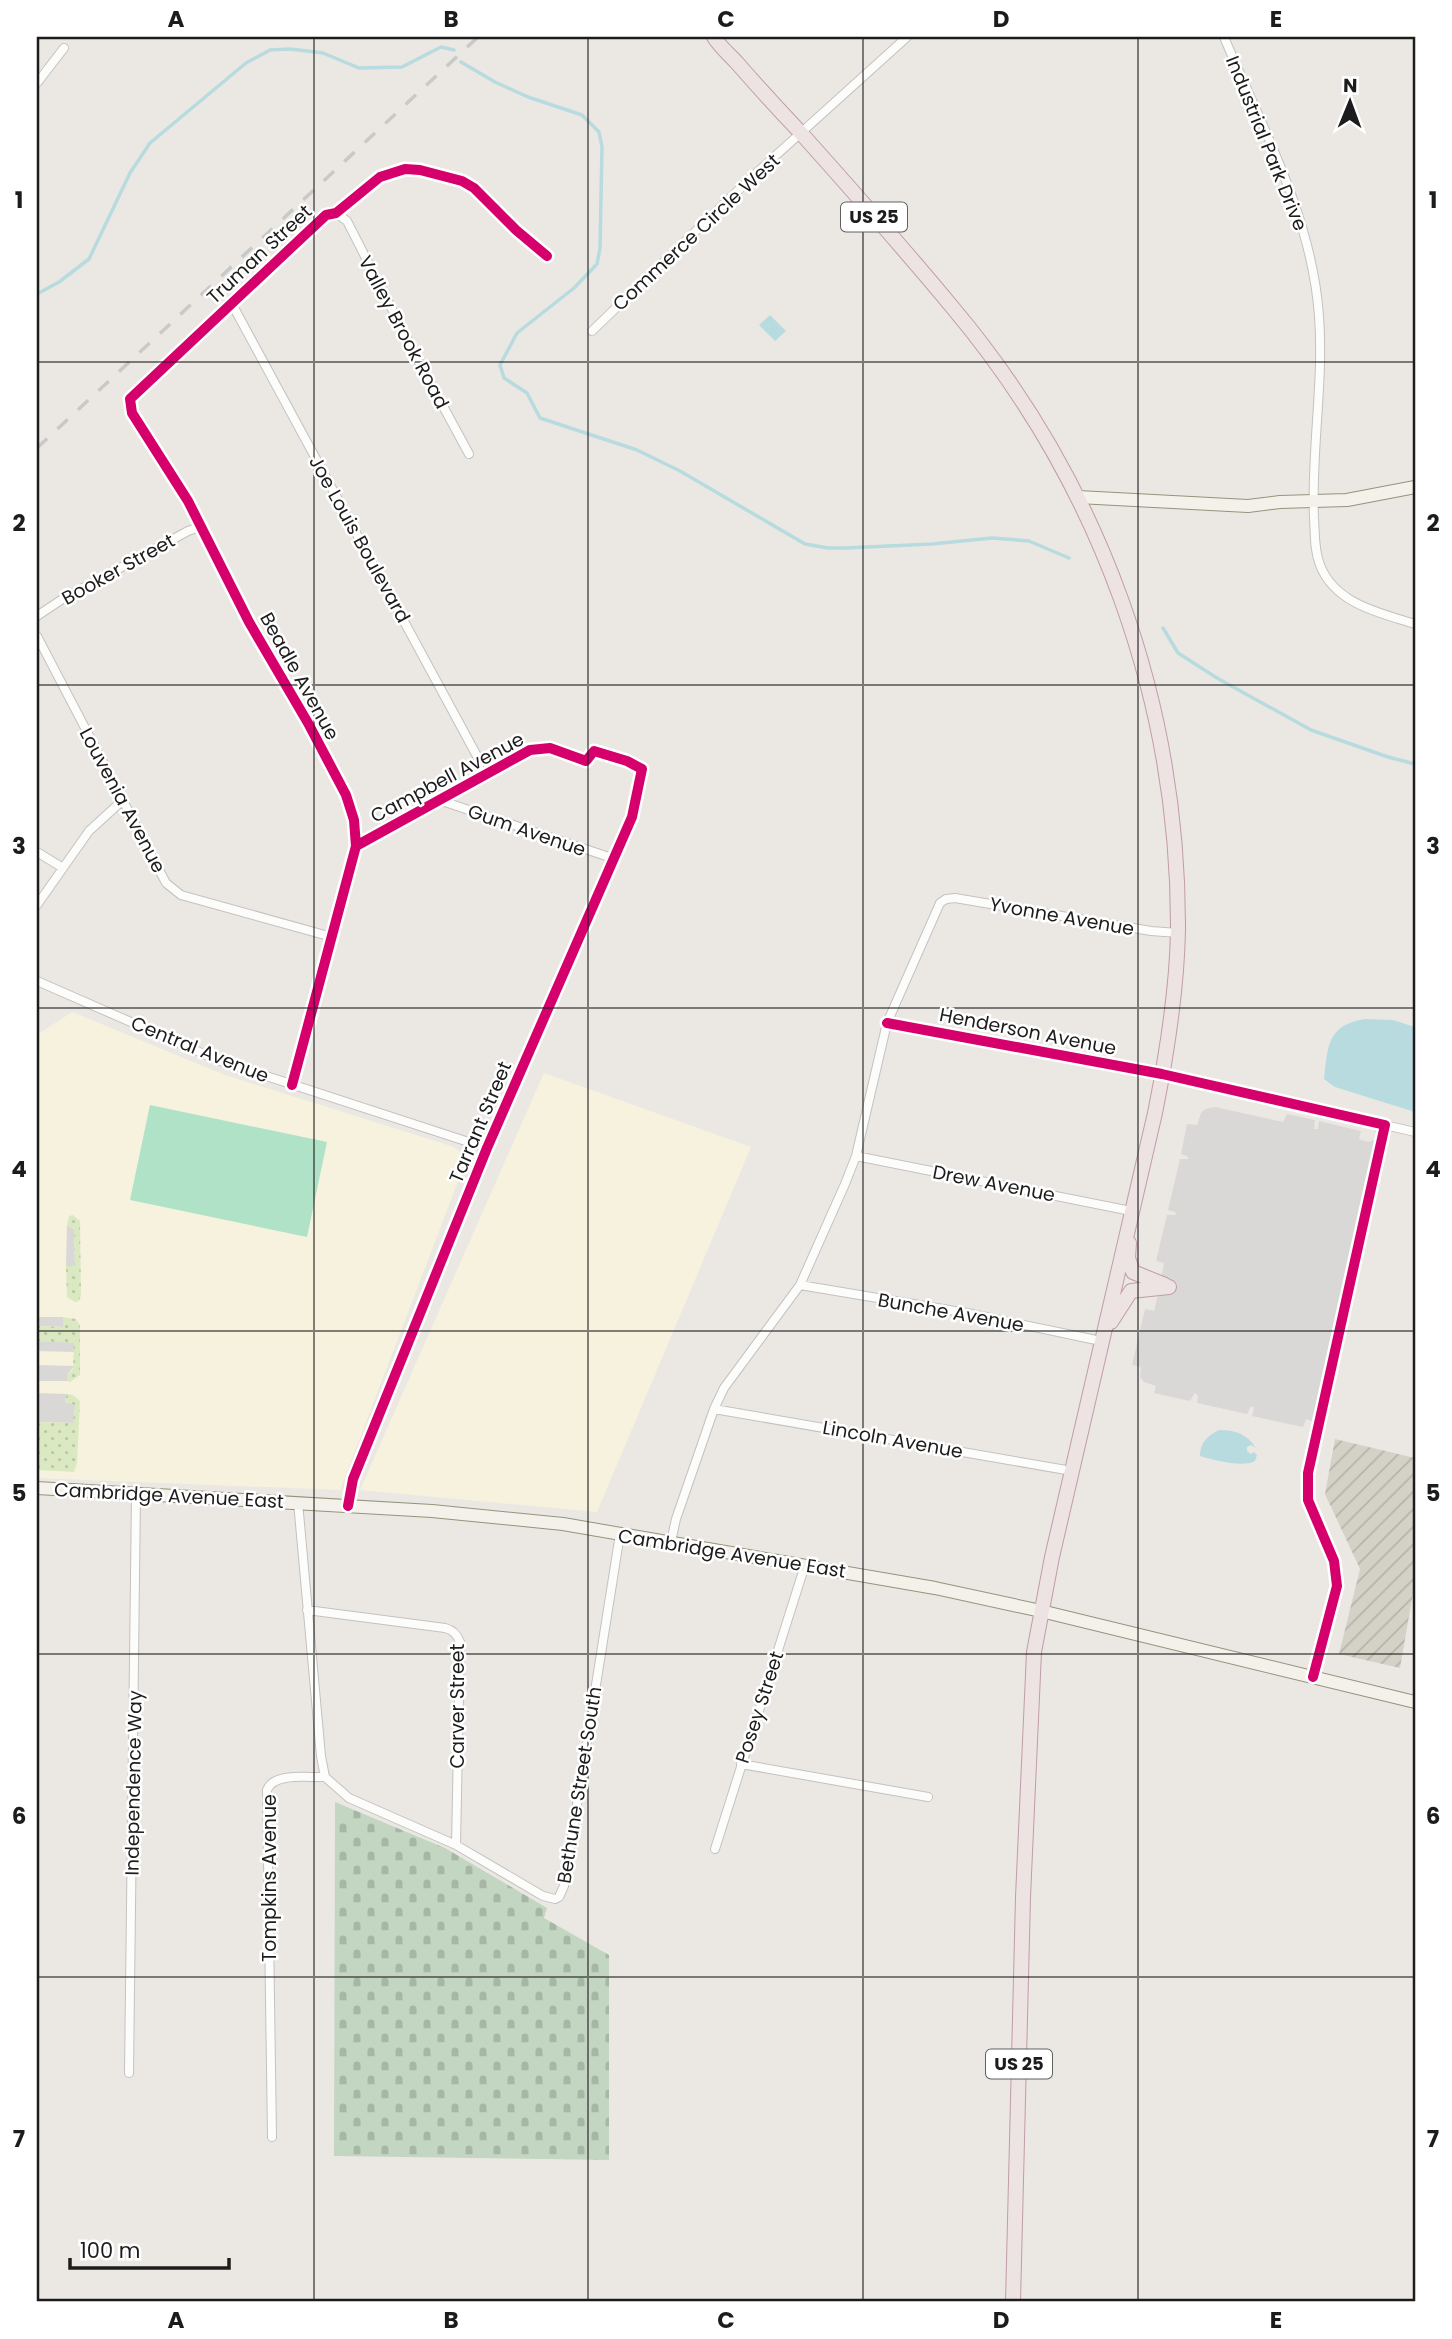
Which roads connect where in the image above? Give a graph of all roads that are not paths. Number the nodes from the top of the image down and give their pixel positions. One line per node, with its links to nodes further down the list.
1 (714, 37): 6 (highway, US 25)
2 (907, 37): 6 (street, Commerce Circle West)
3 (1224, 37): 14 (street, Industrial Park Drive)
4 (64, 48): 5 (street)
5 (37, 83)
6 (802, 134): 10 (street, Commerce Circle West); 13 (highway, US 25)
7 (336, 212): 8 (street, Truman Street); 9 (street, Truman Street); 11 (street, Valley Brook Road)
8 (547, 256)
9 (232, 304): 15 (street, Truman Street); 20 (street, Joe Louis Boulevard)
10 (592, 331)
11 (469, 454)
12 (1415, 487): 14 (main road)
13 (1079, 497): 14 (main road); 28 (highway, US 25)
14 (1314, 500): 17 (street, Industrial Park Drive)
15 (202, 526): 16 (street, Booker Street); 23 (street, Beadle Avenue)
16 (37, 615)
17 (1415, 624)
18 (37, 636): 21 (street, Louvenia Avenue)
19 (627, 761): 20 (street, Campbell Avenue); 25 (street, Tarrant Street)
20 (481, 777): 22 (street, Campbell Avenue)
21 (123, 800): 26 (street); 29 (street, Louvenia Avenue)
22 (439, 800): 23 (street, Campbell Avenue); 25 (street, Gum Avenue)
23 (356, 846): 29 (street, Campbell Avenue)
24 (37, 852): 26 (street)
25 (615, 859): 36 (street, Tarrant Street)
26 (63, 868): 27 (street)
27 (37, 905)
28 (1178, 933): 31 (street, Yvonne Avenue); 32 (highway, US 25)
29 (332, 937): 33 (street, Campbell Avenue)
30 (37, 981): 33 (street, Central Avenue)
31 (887, 1023): 32 (street, Henderson Avenue); 37 (street)
32 (1162, 1074): 34 (street, Henderson Avenue); 38 (highway, US 25)
33 (292, 1085): 36 (street, Central Avenue)
34 (1385, 1125): 35 (street, Henderson Avenue); 52 (street)
35 (1415, 1132)
36 (487, 1148): 46 (street, Tarrant Street)
37 (856, 1156): 38 (street, Drew Avenue); 39 (street)
38 (1130, 1215): 40 (highway, US 25); 40 (highway)
39 (800, 1285): 40 (street, Bunche Avenue); 41 (street)
40 (1101, 1339): 42 (highway, US 25)
41 (714, 1409): 42 (street, Lincoln Avenue); 48 (street)
42 (1072, 1471): 51 (highway, US 25)
43 (37, 1488): 44 (main road, Cambridge Avenue East)
44 (136, 1494): 45 (main road, Cambridge Avenue East); 59 (street, Independence Way)
45 (298, 1502): 46 (main road, Cambridge Avenue East); 50 (street)
46 (348, 1506): 47 (main road, Cambridge Avenue East)
47 (620, 1534): 48 (main road, Cambridge Avenue East); 57 (street, Bethune Street South)
48 (671, 1542): 49 (main road, Cambridge Avenue East)
49 (805, 1565): 51 (main road, Cambridge Avenue East); 54 (street, Posey Street)
50 (307, 1610): 55 (street); 57 (street, Carver Street)
51 (1041, 1611): 52 (main road, Cambridge Avenue East); 61 (highway, US 25)
52 (1313, 1677): 53 (main road, Cambridge Avenue East)
53 (1415, 1702)
54 (741, 1763): 56 (street); 58 (street, Posey Street)
55 (325, 1777): 57 (street, Bethune Street South); 60 (street, Tompkins Avenue)
56 (928, 1797)
57 (456, 1845)
58 (715, 1849)
59 (129, 2073)
60 (272, 2137)
61 (1013, 2302)

